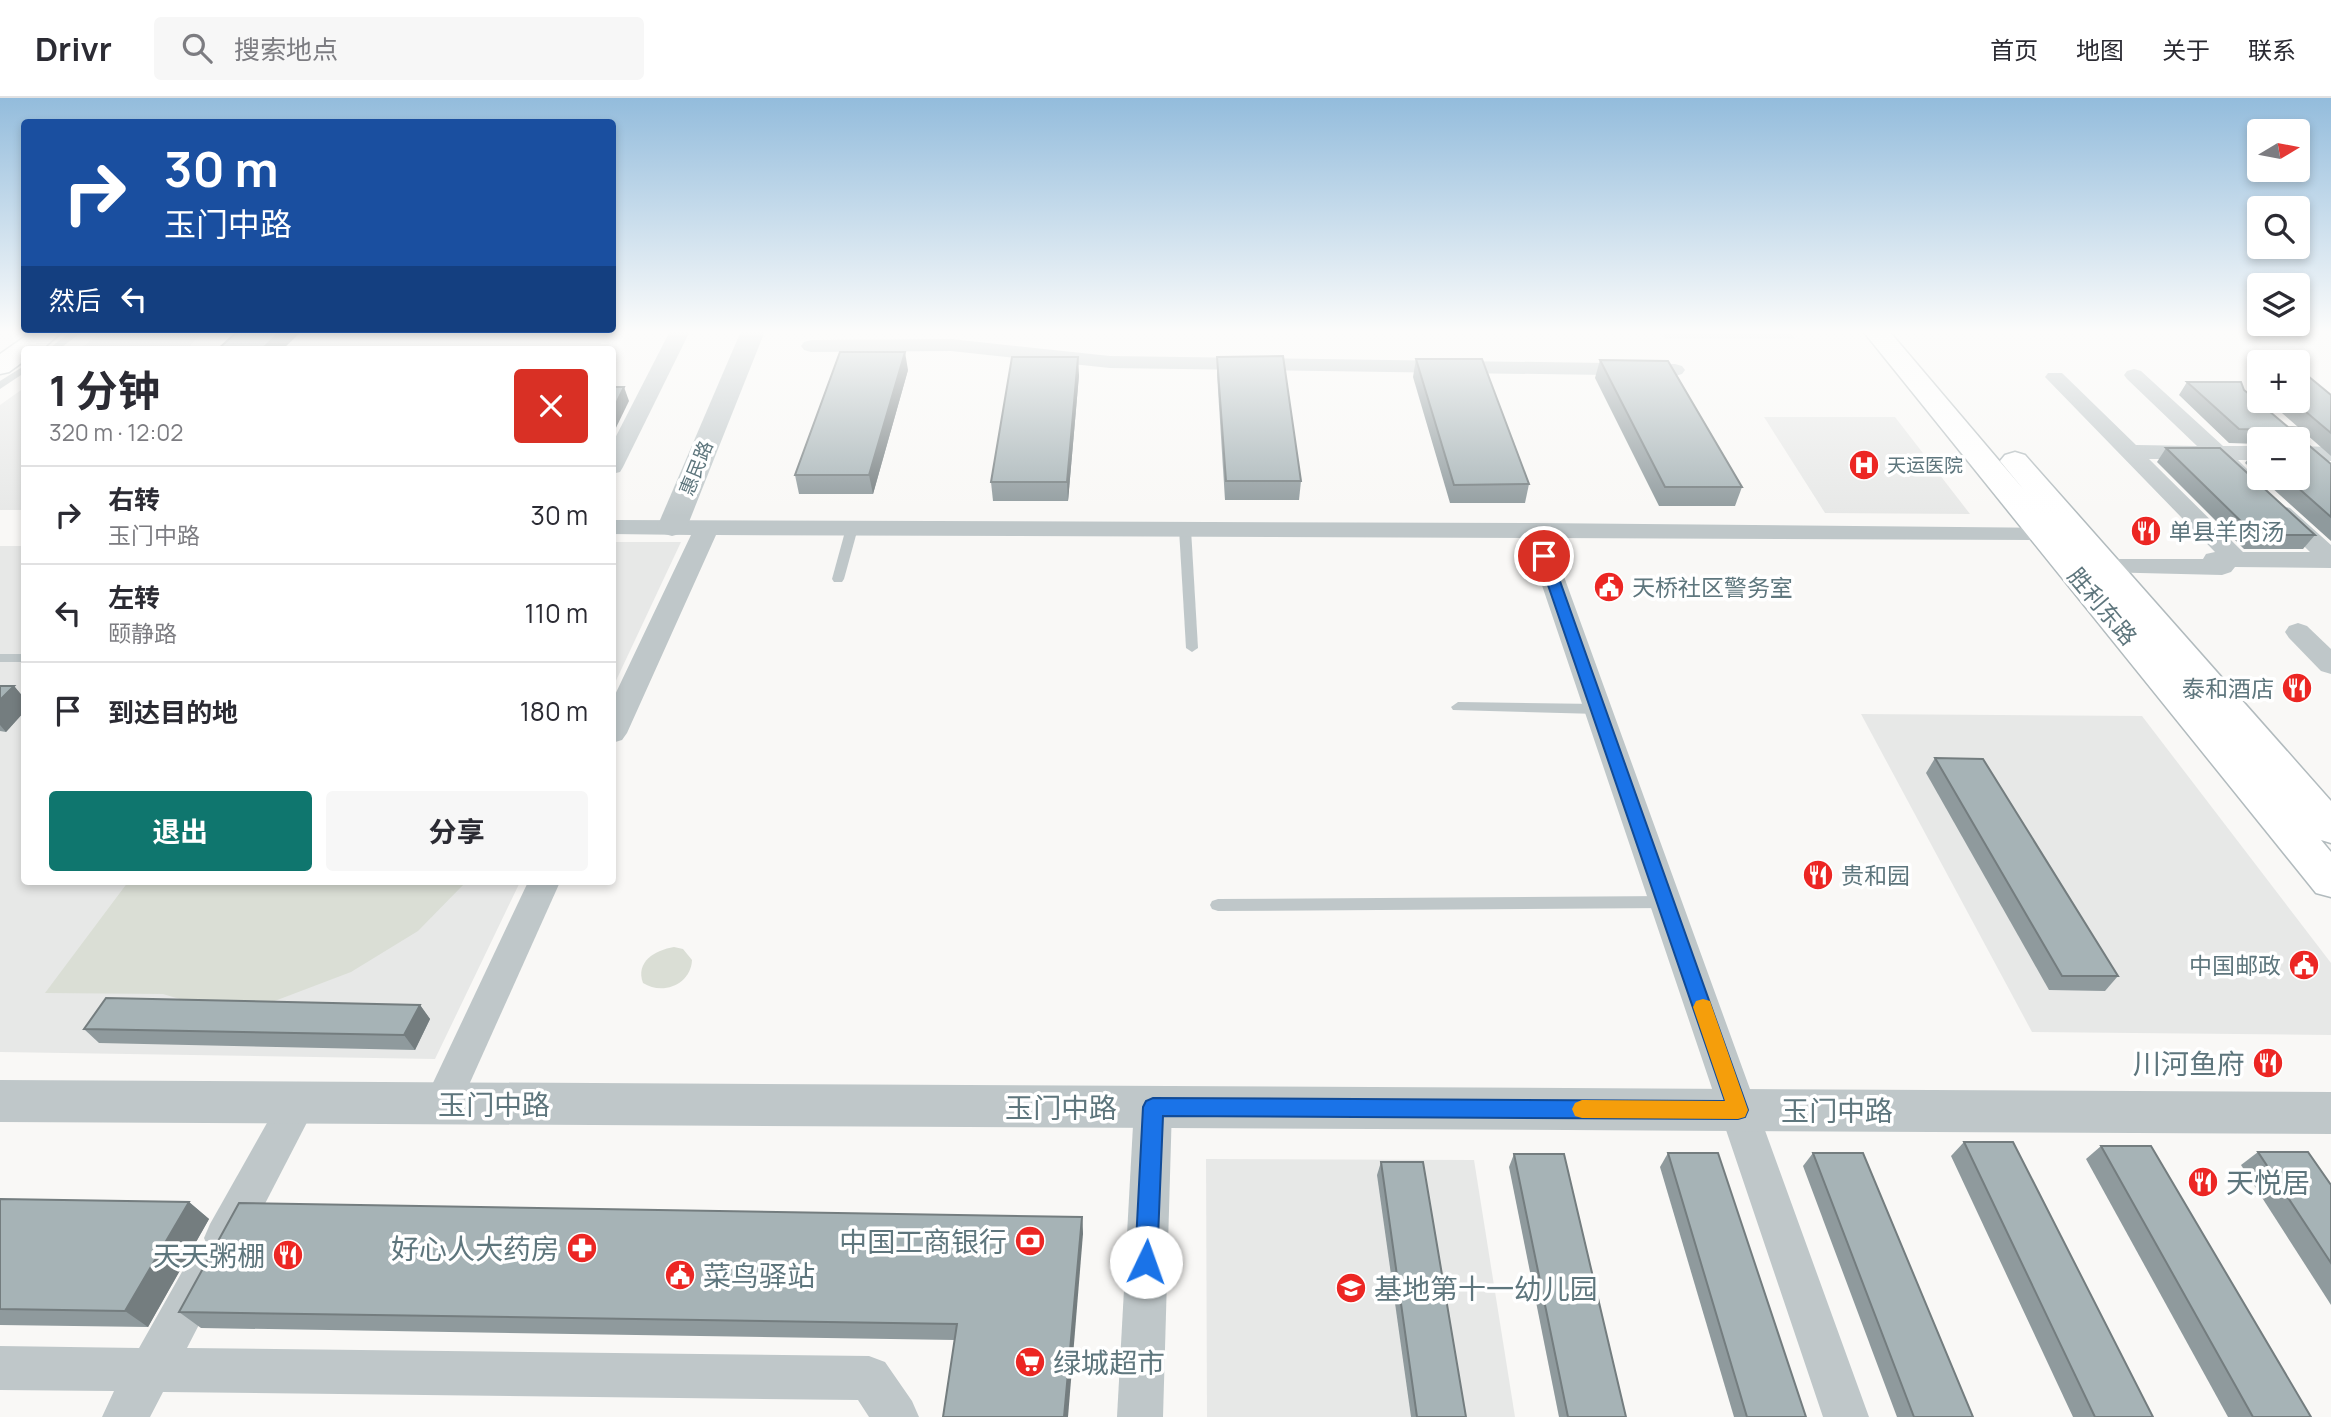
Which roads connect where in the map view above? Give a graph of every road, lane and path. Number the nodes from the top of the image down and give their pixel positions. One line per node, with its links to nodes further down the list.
1 (649, 393): 11 (street)
2 (728, 393): 14 (street, 惠民路)
3 (1926, 393): 19 (main road, 胜利东路)
4 (1956, 393): 22 (main road, 胜利东路)
5 (2071, 393): 7 (street)
6 (2152, 393): 8 (street)
7 (2130, 452): 8 (street); 20 (street)
8 (2217, 453): 9 (street); 21 (street)
9 (2247, 453)
10 (2310, 453): 12 (street)
11 (616, 459)
12 (2331, 472)
13 (616, 527): 14 (street)
14 (672, 527): 15 (street)
15 (707, 527): 16 (street); 32 (street)
16 (852, 528): 17 (street); 23 (lane)
17 (1185, 529): 18 (street); 26 (lane)
18 (1535, 530): 19 (street); 31 (street)
19 (2042, 533): 34 (main road, 胜利东路)
20 (2237, 559): 21 (street); 22 (street)
21 (2323, 559): 24 (street)
22 (2108, 567): 33 (main road, 胜利东路)
23 (838, 579)
24 (2331, 583)
25 (2298, 632): 29 (street)
26 (1192, 648)
27 (0, 658): 28 (lane)
28 (21, 658)
29 (2331, 665)
30 (1458, 707): 31 (lane)
31 (1598, 709): 36 (street)
32 (616, 724)
33 (2331, 828)
34 (2331, 881)
35 (543, 885): 40 (street)
36 (1667, 902): 37 (lane); 42 (street)
37 (1218, 905)
38 (0, 1101): 39 (street, 玉门中路)
39 (298, 1103): 40 (street, 玉门中路); 45 (street)
40 (442, 1104): 41 (street, 玉门中路)
41 (1153, 1107): 42 (street, 玉门中路); 48 (street)
42 (1738, 1110): 43 (street, 玉门中路); 49 (street)
43 (2331, 1113)
44 (0, 1368): 45 (street)
45 (150, 1370): 46 (street); 47 (street)
46 (125, 1417)
47 (896, 1417)
48 (1140, 1417)
49 (1846, 1417)

